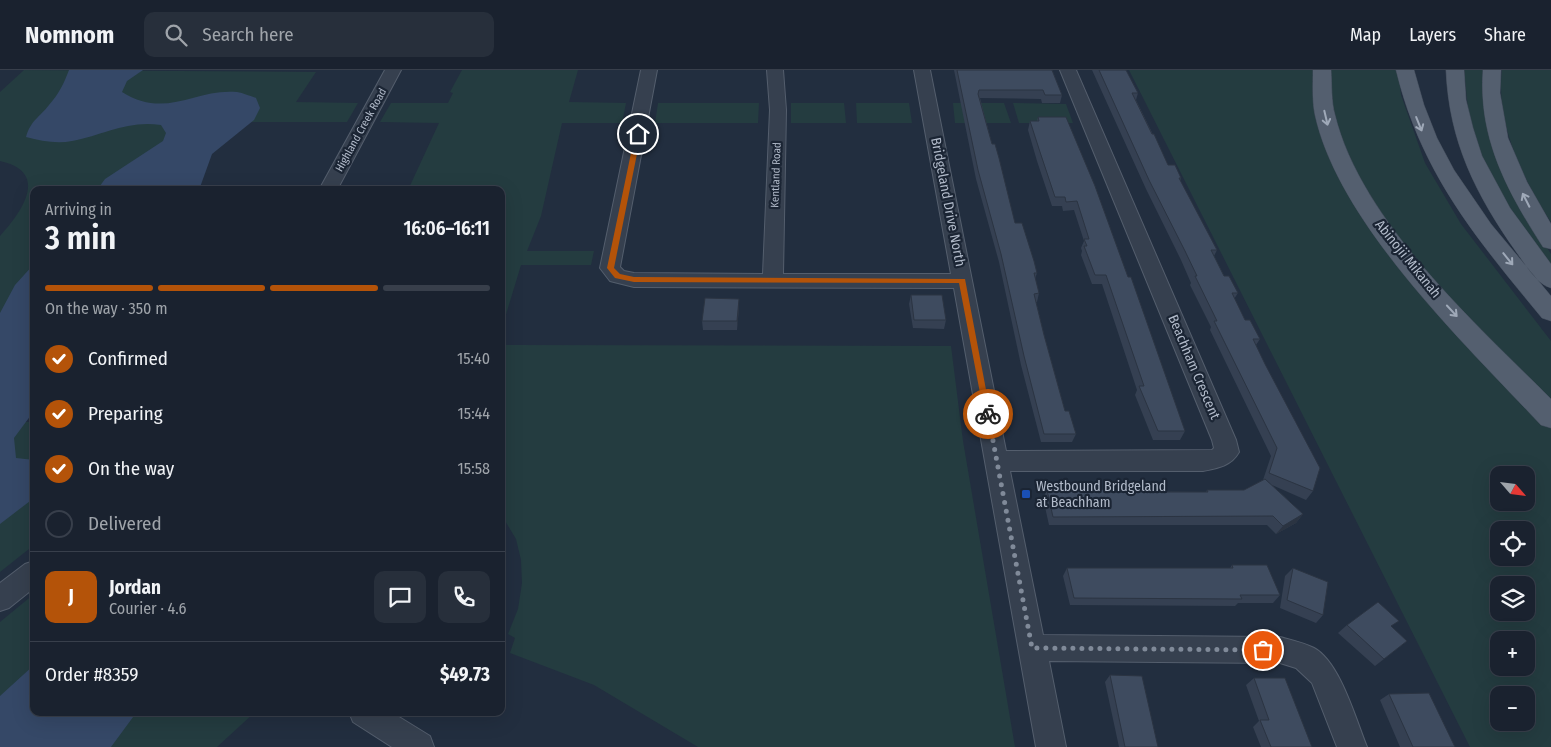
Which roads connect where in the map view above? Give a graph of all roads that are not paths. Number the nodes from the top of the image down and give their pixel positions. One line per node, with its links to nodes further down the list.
1 (393, 70): 10 (street, Highland Creek Road)
2 (650, 70): 12 (street)
3 (775, 70): 12 (street, Kentland Road)
4 (922, 70): 14 (street, Bridgeland Drive North)
5 (1068, 70): 17 (street, Beachham Crescent)
6 (1322, 70): 16 (main road, Abinojii Mikanah, one-way to 16)
7 (1405, 70): 15 (main road, one-way to 15)
8 (1455, 70): 13 (main road)
9 (1492, 70): 11 (main road, one-way to 9)
10 (330, 186)
11 (1551, 242)
12 (773, 280): 14 (street)
13 (1551, 280)
14 (962, 281): 17 (street, Bridgeland Drive North)
15 (1551, 312)
16 (1551, 416)
17 (997, 460): 20 (street, Bridgeland Drive North)
18 (30, 575): 19 (street)
19 (0, 599)
20 (1032, 648): 23 (street, Bridgeland Drive North); 24 (street)
21 (369, 716): 22 (street)
22 (419, 747)
23 (1051, 747)
24 (1352, 747)

